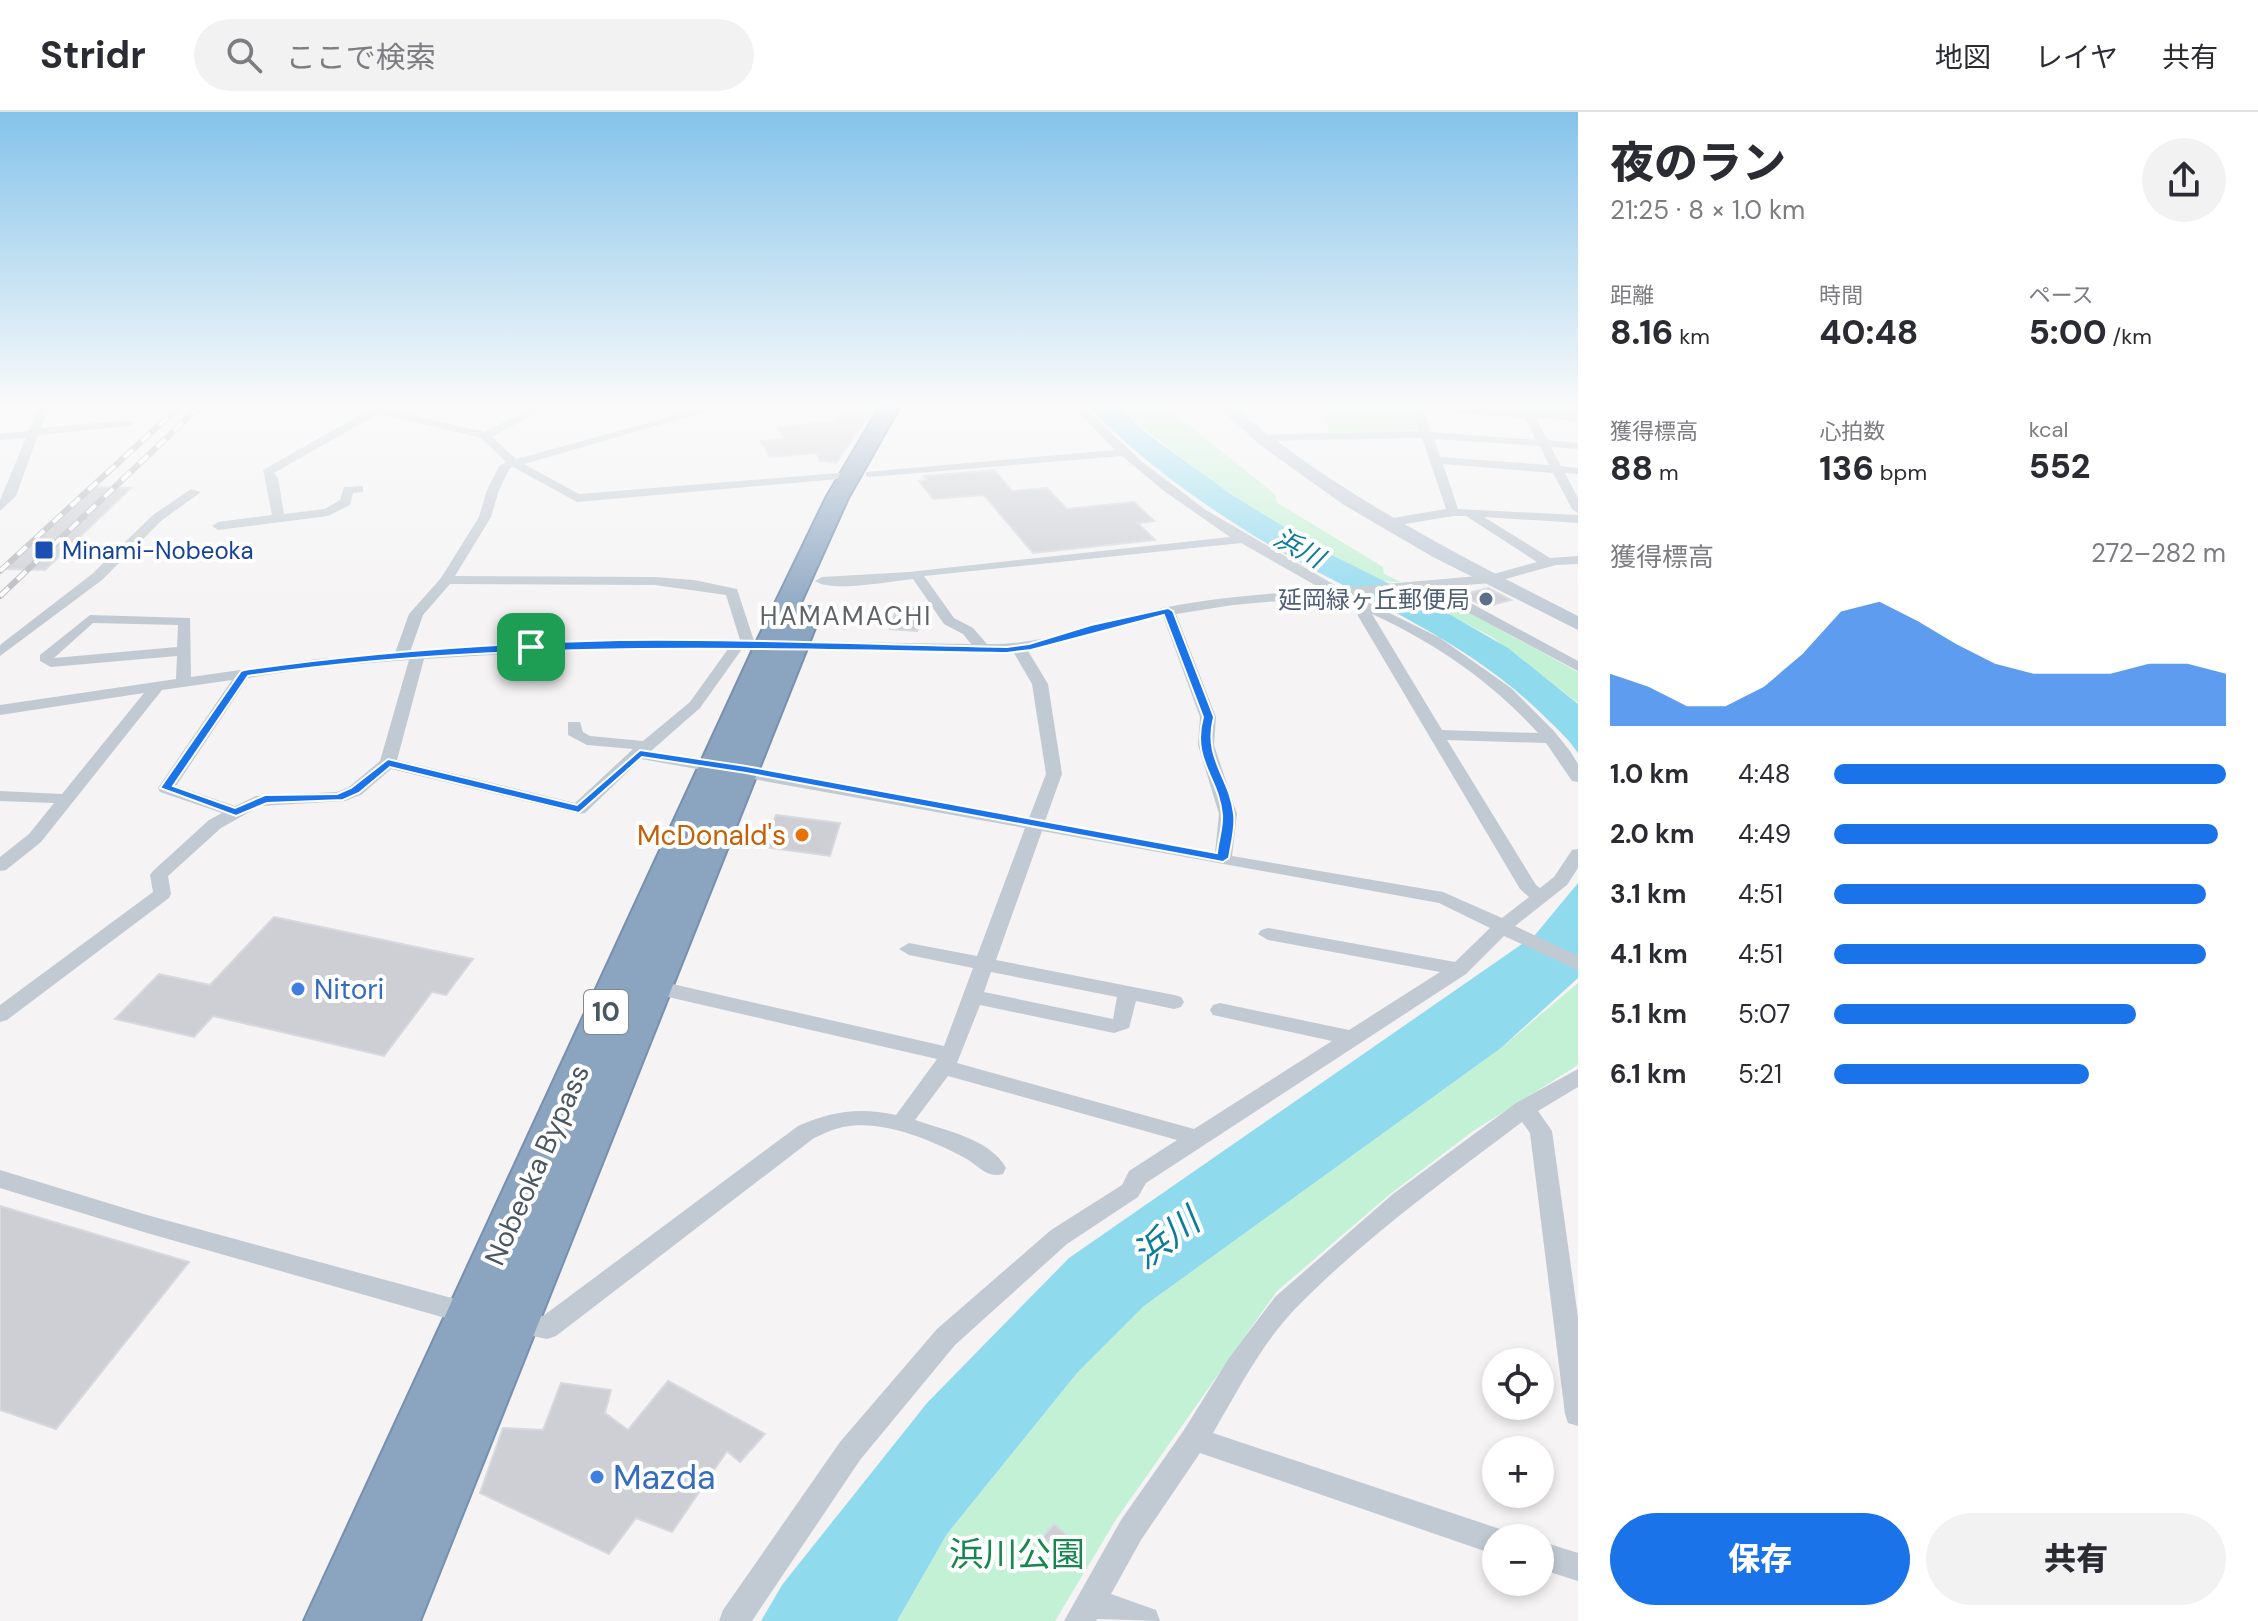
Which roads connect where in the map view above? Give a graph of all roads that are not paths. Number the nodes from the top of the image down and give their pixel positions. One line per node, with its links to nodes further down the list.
1 (17, 478): 14 (street)
2 (272, 478): 17 (street)
3 (499, 478): 26 (street)
4 (542, 478): 5 (street)
5 (808, 478)
6 (857, 478): 33 (highway, Nobeoka Bypass / 10)
7 (858, 478): 27 (highway, Nobeoka Bypass / 10)
8 (1157, 478): 21 (street)
9 (1318, 478): 19 (street)
10 (1445, 478): 16 (street)
11 (1561, 478): 15 (street)
12 (359, 489): 17 (street)
13 (195, 492): 37 (street)
14 (0, 507)
15 (1578, 509)
16 (1460, 512): 18 (street); 19 (street); 23 (street)
17 (279, 518): 20 (street)
18 (1578, 519)
19 (1387, 523): 25 (street)
20 (218, 526)
21 (1244, 539): 24 (street); 29 (street)
22 (1578, 560): 23 (street)
23 (1548, 563): 25 (street)
24 (917, 575): 27 (street); 34 (street)
25 (1491, 579): 28 (street); 32 (street)
26 (446, 580): 33 (street); 38 (street)
27 (822, 581): 33 (highway, Nobeoka Bypass / 10)
28 (1427, 585): 29 (street); 39 (street)
29 (1342, 593): 30 (street); 31 (street)
30 (1362, 604): 45 (street); 46 (street)
31 (1168, 611): 35 (street); 56 (street)
32 (1578, 624)
33 (762, 647): 34 (street); 38 (street); 47 (street); 49 (highway, Nobeoka Bypass / 10)
34 (983, 649): 35 (street)
35 (1018, 649): 54 (street)
36 (184, 651): 36 (street); 41 (street)
37 (0, 652)
38 (410, 656): 40 (street); 48 (street)
39 (1578, 667)
40 (244, 673): 41 (street); 53 (street)
41 (183, 683): 42 (street)
42 (158, 686): 43 (street); 52 (street)
43 (0, 710)
44 (574, 725): 47 (street)
45 (1436, 735): 46 (street); 58 (street)
46 (1550, 738): 50 (street)
47 (643, 750): 48 (street); 49 (street)
48 (388, 763): 53 (street)
49 (731, 768): 54 (street); 65 (highway, Nobeoka Bypass / 10); 79 (highway, Nobeoka Bypass / 10)
50 (1578, 777)
51 (0, 796): 52 (street)
52 (68, 799): 57 (street)
53 (236, 812): 70 (street)
54 (1034, 824): 56 (street); 62 (street)
55 (1578, 854): 58 (street)
56 (1223, 858): 59 (street)
57 (0, 866)
58 (1542, 897): 59 (street)
59 (1502, 927): 63 (street); 64 (street)
60 (1268, 934): 64 (street)
61 (909, 949): 62 (street)
62 (982, 963): 66 (street); 67 (street)
63 (1578, 964)
64 (1459, 969): 71 (street)
65 (655, 987): 72 (street); 80 (highway, Nobeoka Bypass / 10)
66 (1128, 993): 67 (street); 68 (street)
67 (971, 996): 72 (street)
68 (1174, 1002)
69 (1220, 1010): 71 (street)
70 (0, 1015)
71 (1353, 1038): 76 (street)
72 (947, 1061): 75 (street); 76 (street)
73 (1578, 1077): 74 (street)
74 (1524, 1109): 81 (street); 82 (street)
75 (901, 1124): 77 (street); 80 (street)
76 (1194, 1140): 89 (street)
77 (995, 1168)
78 (0, 1179): 79 (street)
79 (470, 1314): 87 (highway, Nobeoka Bypass / 10)
80 (517, 1323): 88 (highway, Nobeoka Bypass / 10)
81 (1578, 1414)
82 (1194, 1439): 83 (street); 86 (street)
83 (1482, 1536)
84 (1554, 1559): 85 (street)
85 (1578, 1567)
86 (1085, 1611): 90 (street)
87 (333, 1621)
88 (391, 1621)
89 (734, 1621)
90 (1145, 1621)

